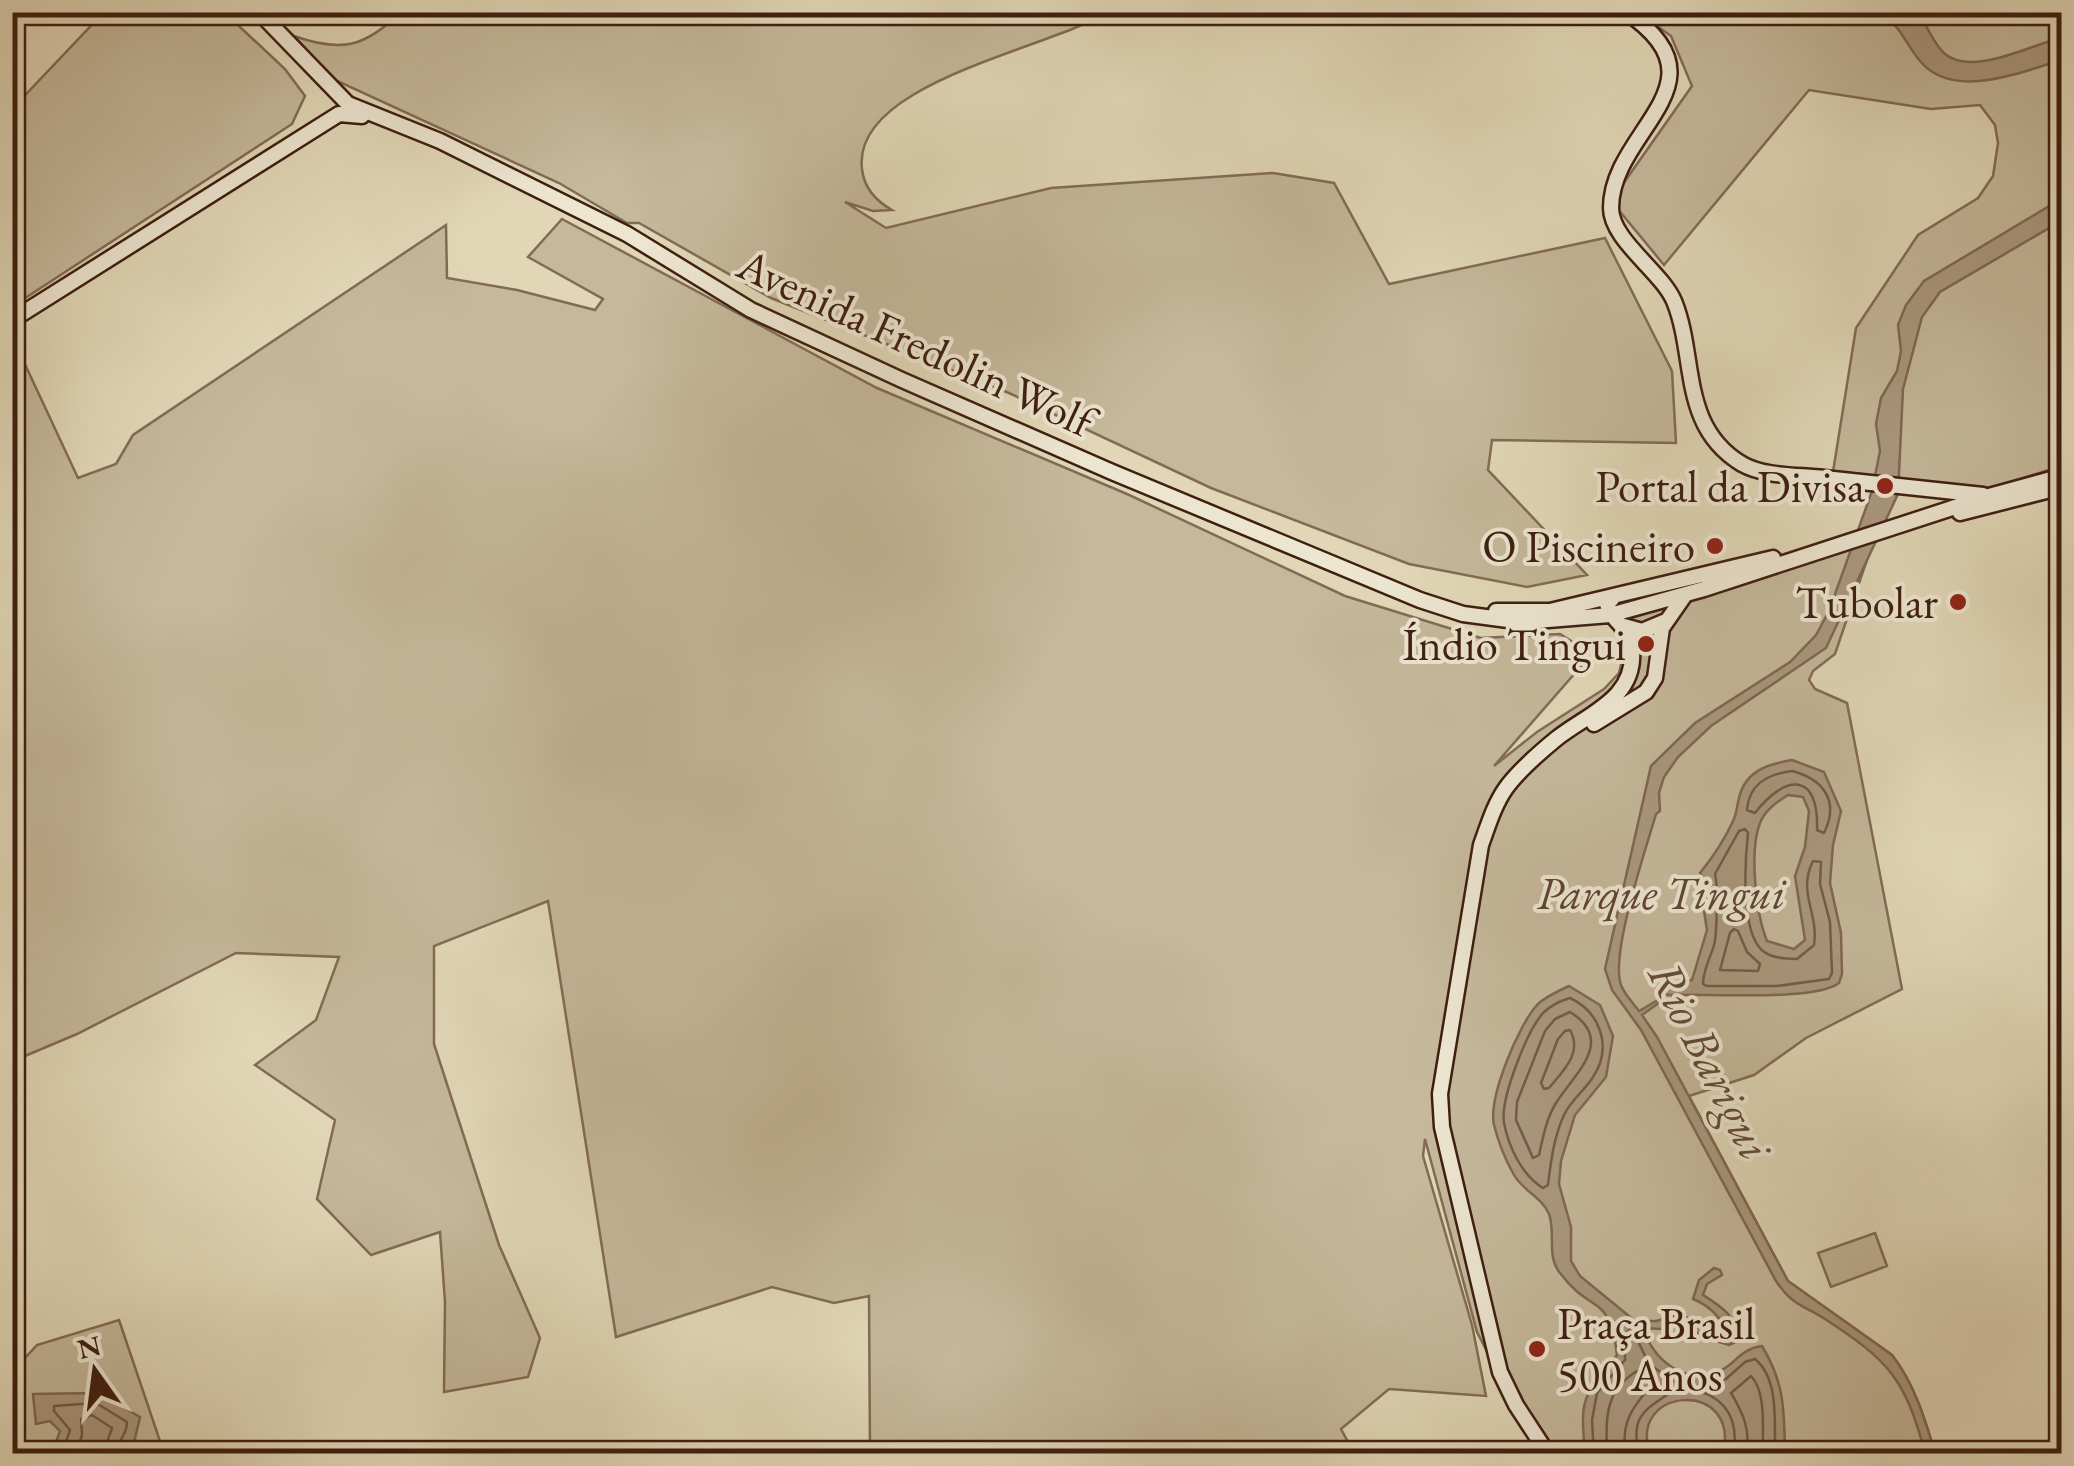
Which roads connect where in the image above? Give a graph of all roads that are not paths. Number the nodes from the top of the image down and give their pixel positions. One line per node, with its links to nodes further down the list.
1 (259, 12): 3 (main road)
2 (1626, 12): 6 (main road)
3 (340, 107): 4 (main road); 12 (main road, Avenida Fredolin Wolf)
4 (12, 320)
5 (2059, 484): 7 (main road, Avenida Fredolin Wolf); 8 (main road, Avenida Fredolin Wolf)
6 (1908, 489): 7 (main road); 8 (main road)
7 (1989, 496): 8 (main road, Avenida Fredolin Wolf)
8 (1929, 517): 10 (main road, Avenida Fredolin Wolf)
9 (1680, 579): 10 (main road, Avenida Fredolin Wolf); 11 (main road); 12 (main road, Avenida Fredolin Wolf)
10 (1705, 582): 11 (main road, Avenida Fredolin Wolf)
11 (1685, 595): 12 (main road, Avenida Fredolin Wolf); 13 (main road)
12 (1611, 607): 14 (main road)
13 (1666, 621): 14 (main road); 15 (main road)
14 (1624, 626): 15 (main road)
15 (1541, 753): 16 (main road)
16 (1548, 1454)

